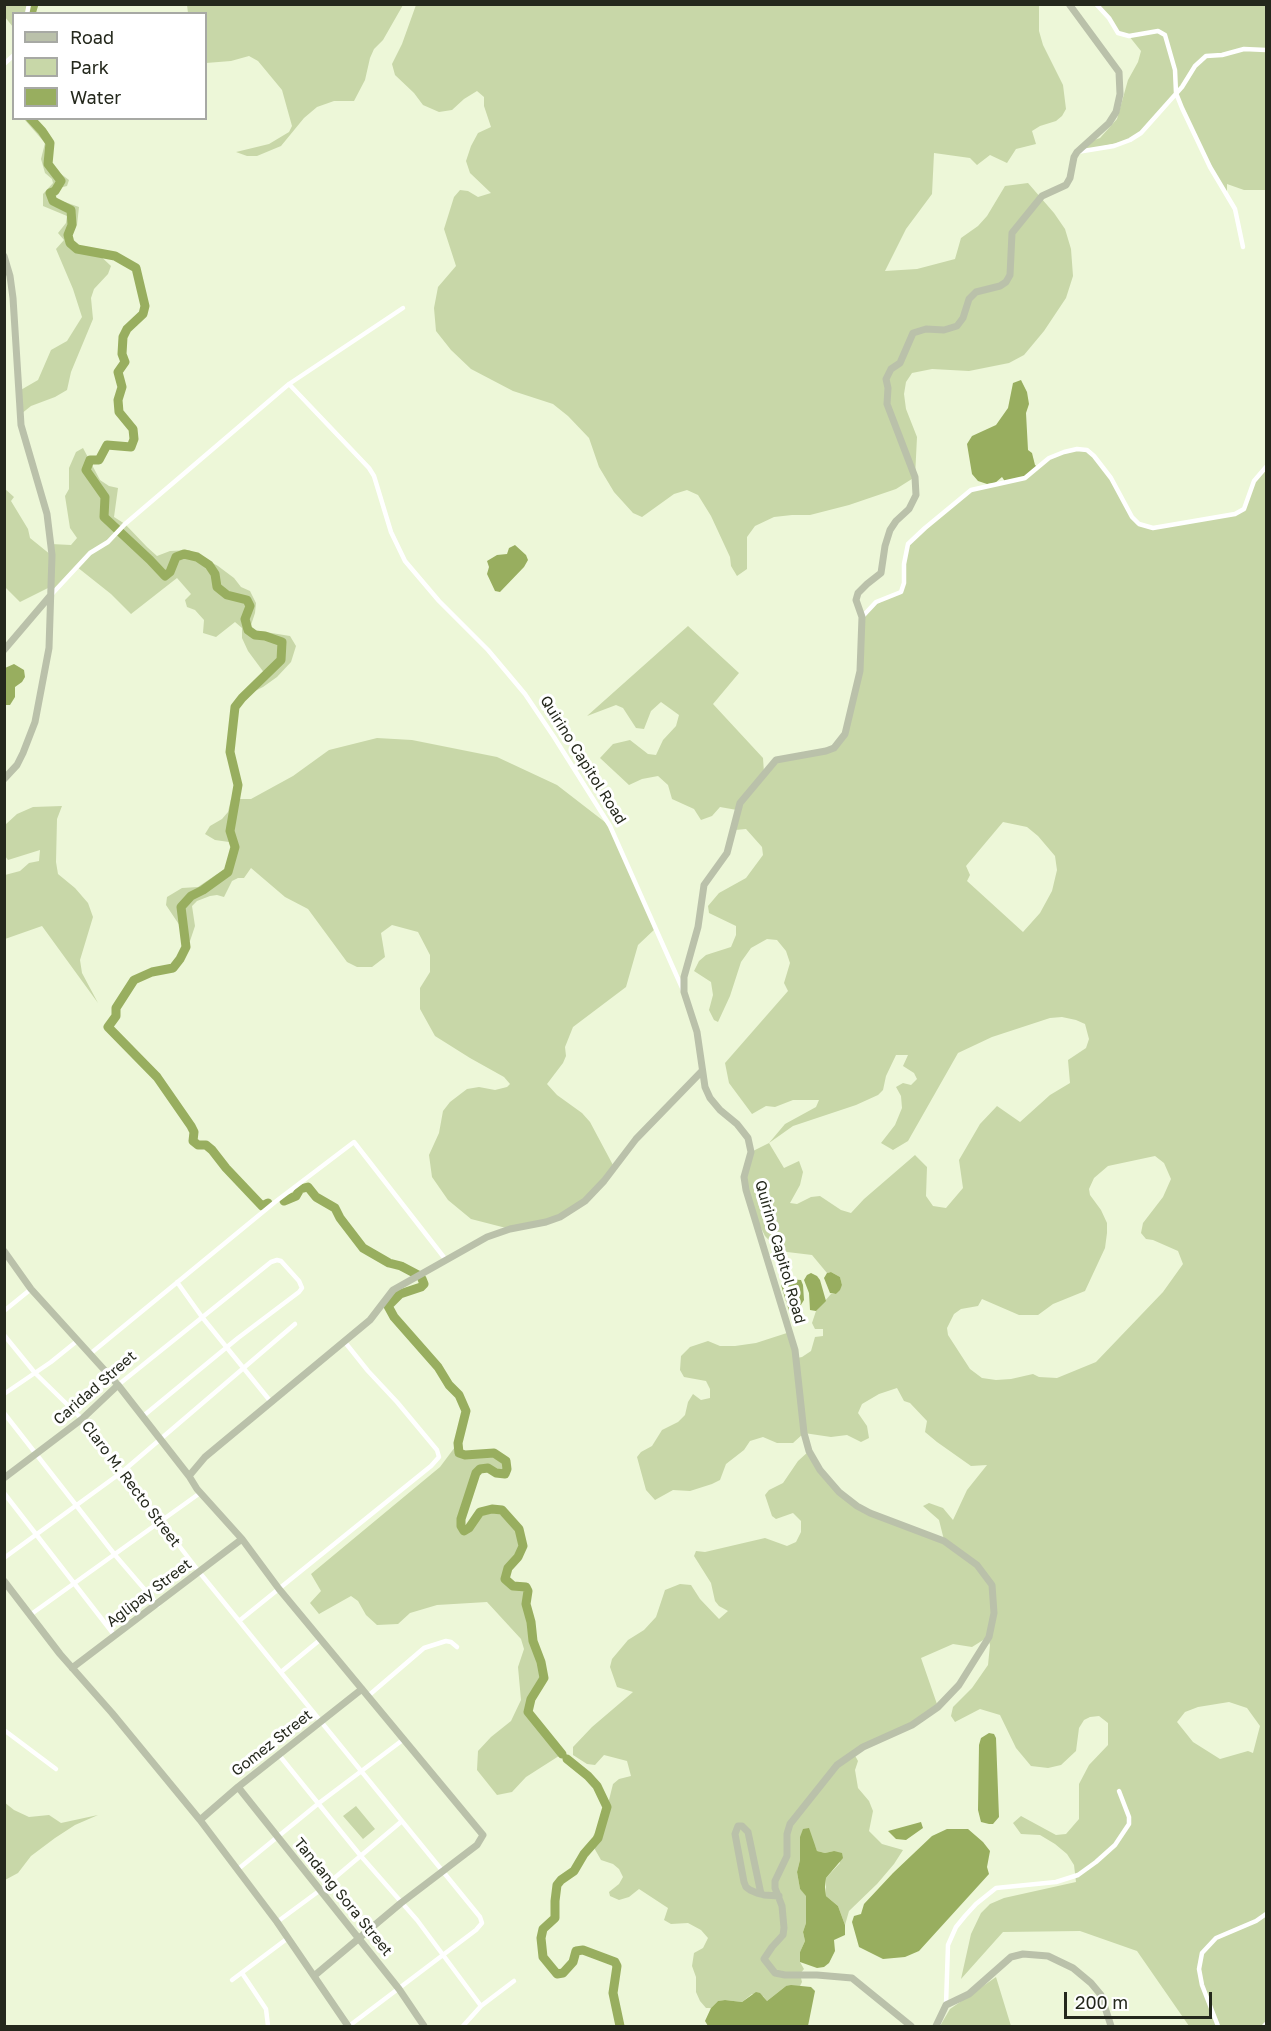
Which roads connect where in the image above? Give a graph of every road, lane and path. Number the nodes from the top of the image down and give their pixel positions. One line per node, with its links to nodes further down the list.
1 (1069, 4): 5 (street)
2 (1096, 4): 4 (street)
3 (1266, 50): 4 (street)
4 (1176, 93): 5 (street); 6 (street)
5 (1077, 152): 12 (street)
6 (1243, 247)
7 (4, 256): 11 (street)
8 (403, 308): 9 (street)
9 (289, 384): 11 (street); 15 (street, Quirino Capitol Road)
10 (1266, 467): 12 (street)
11 (50, 596): 13 (street); 14 (street)
12 (862, 617): 15 (street)
13 (4, 650)
14 (4, 779)
15 (684, 992): 16 (street, Quirino Capitol Road)
16 (702, 1071): 18 (street); 81 (street, Quirino Capitol Road)
17 (4, 1251): 20 (street)
18 (446, 1260): 19 (street); 26 (street)
19 (177, 1282): 22 (street); 28 (street)
20 (31, 1289): 21 (street); 25 (street)
21 (4, 1311)
22 (202, 1317): 27 (street); 27 (street, Caridad Street); 31 (street, Caridad Street)
23 (296, 1324): 29 (street)
24 (4, 1335): 30 (street, Claro M. Recto Street)
25 (77, 1341): 28 (street); 30 (street)
26 (344, 1341): 33 (street); 53 (street)
27 (227, 1347): 29 (street); 35 (street)
28 (90, 1354): 31 (street)
29 (243, 1367): 33 (street); 37 (street)
30 (35, 1373): 32 (street); 36 (street, Claro M. Recto Street)
31 (118, 1385): 35 (street); 36 (street, Caridad Street)
32 (4, 1394)
33 (271, 1402): 40 (street)
34 (4, 1413): 38 (street)
35 (142, 1417): 37 (street)
36 (82, 1419): 38 (street, Caridad Street); 39 (street, Claro M. Recto Street)
37 (159, 1438): 39 (street); 40 (street)
38 (38, 1454): 41 (street, Caridad Street); 44 (street)
39 (122, 1472): 44 (street); 45 (street, Claro M. Recto Street)
40 (189, 1476): 43 (street)
41 (4, 1478)
42 (4, 1493): 46 (street)
43 (200, 1493): 45 (street); 47 (street)
44 (76, 1505): 46 (street); 48 (street)
45 (161, 1523): 48 (street); 50 (street, Claro M. Recto Street)
46 (35, 1534): 49 (street); 52 (street)
47 (242, 1539): 50 (street, Aglipay Street); 53 (street)
48 (116, 1555): 52 (street); 54 (street)
49 (4, 1558)
50 (200, 1573): 54 (street, Aglipay Street); 56 (street, Claro M. Recto Street)
51 (4, 1581): 55 (street)
52 (74, 1584): 55 (street); 57 (street)
53 (279, 1589): 56 (street); 58 (street)
54 (158, 1605): 57 (street, Aglipay Street)
55 (30, 1615): 60 (street)
56 (239, 1621): 61 (street, Claro M. Recto Street)
57 (115, 1635): 60 (street, Aglipay Street)
58 (321, 1640): 61 (street); 62 (street)
59 (457, 1647): 63 (street)
60 (72, 1668): 73 (street)
61 (281, 1672): 64 (street, Claro M. Recto Street)
62 (362, 1689): 63 (street); 64 (street, Gomez Street)
63 (368, 1696): 66 (street)
64 (321, 1721): 67 (street, Gomez Street); 69 (street, Claro M. Recto Street)
65 (4, 1730): 68 (street)
66 (404, 1740): 69 (street); 78 (street)
67 (279, 1755): 70 (street, Gomez Street); 72 (street)
68 (56, 1769)
69 (361, 1771): 72 (street); 74 (street, Claro M. Recto Street)
70 (238, 1787): 73 (street, Gomez Street); 75 (street, Tandang Sora Street)
71 (1119, 1791): 93 (street)
72 (319, 1803): 75 (street); 76 (street)
73 (200, 1820): 77 (street)
74 (402, 1821): 76 (street); 78 (street, Claro M. Recto Street)
75 (278, 1837): 77 (street); 79 (street, Tandang Sora Street)
76 (360, 1855): 79 (street); 82 (street)
77 (237, 1870): 84 (street)
78 (443, 1871): 82 (street); 87 (street, Claro M. Recto Street)
79 (319, 1891): 84 (street); 86 (street, Tandang Sora Street)
80 (761, 1894): 80 (street); 81 (street)
81 (779, 1896): 99 (street, Quirino Capitol Road)
82 (401, 1903): 86 (street); 87 (street)
83 (1266, 1914): 102 (street)
84 (276, 1922): 85 (street)
85 (288, 1938): 88 (street); 89 (street)
86 (359, 1939): 89 (street); 92 (street, Tandang Sora Street)
87 (443, 1954): 92 (street); 94 (street)
88 (242, 1973): 90 (street); 95 (street)
89 (314, 1977): 96 (street)
90 (232, 1980)
91 (514, 1981): 94 (street)
92 (399, 1989): 96 (street); 97 (street, Tandang Sora Street)
93 (946, 2005): 100 (street); 101 (street)
94 (481, 2006): 98 (street)
95 (268, 2026)
96 (349, 2026)
97 (424, 2026)
98 (463, 2026)
99 (911, 2026)
100 (936, 2026)
101 (1110, 2026)
102 (1218, 2026)

